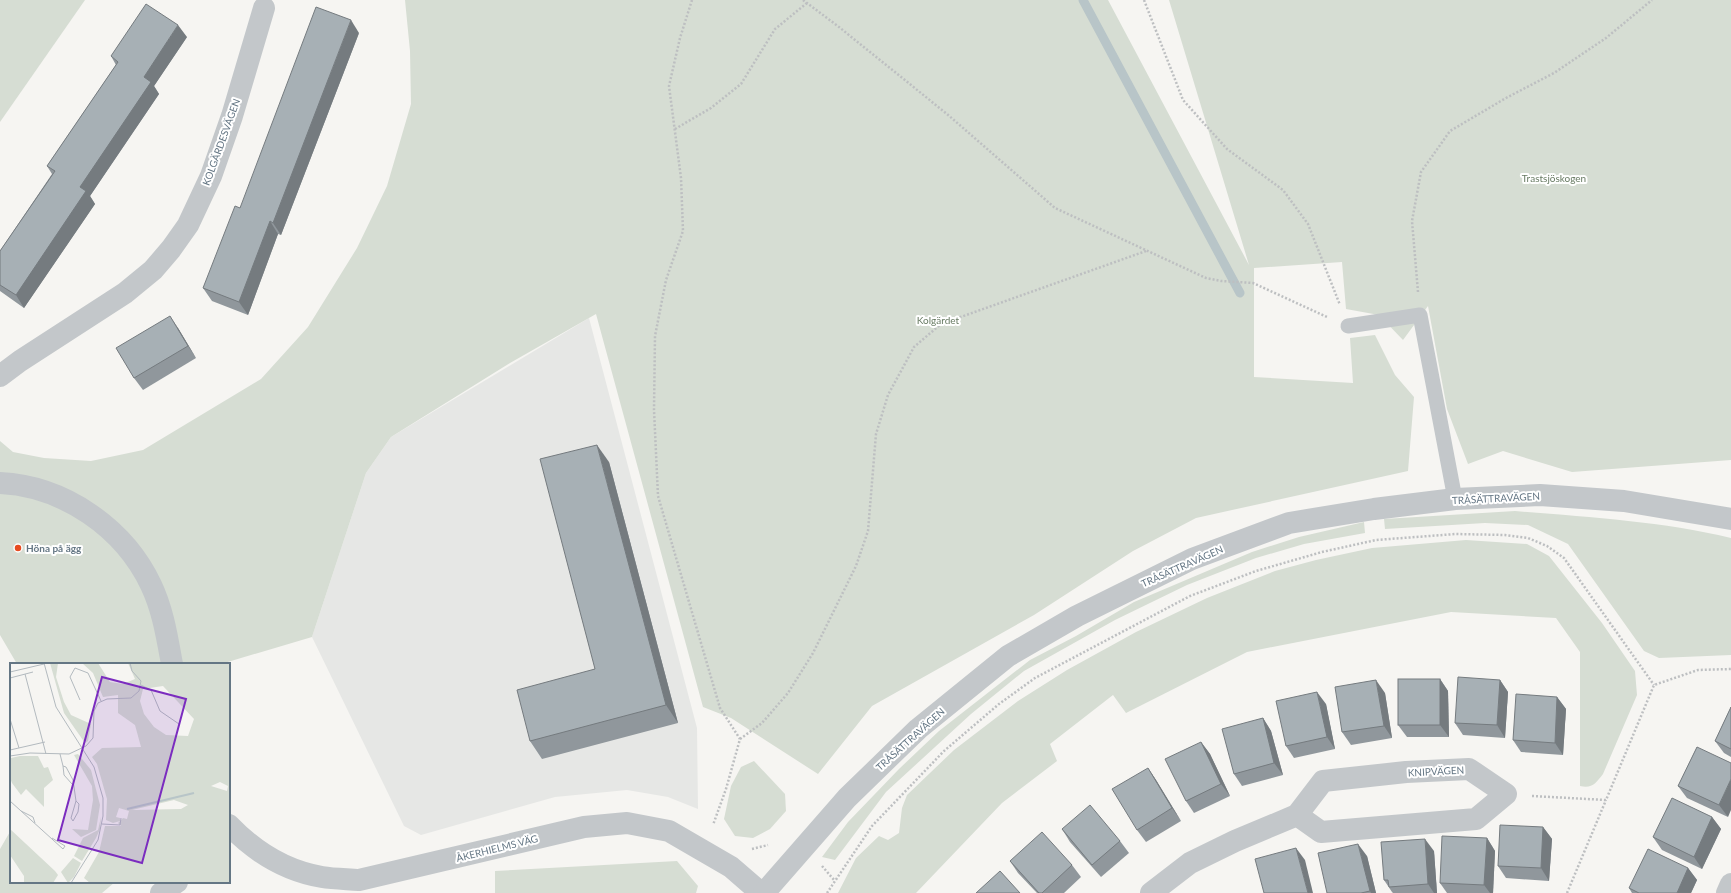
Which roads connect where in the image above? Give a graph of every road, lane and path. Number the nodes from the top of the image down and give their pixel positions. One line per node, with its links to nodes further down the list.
1 (692, 0): 7 (path)
2 (803, 0): 5 (path)
3 (1144, 0): 10 (path)
4 (1652, 0): 9 (path)
5 (807, 3): 7 (path); 8 (path)
6 (264, 8): 11 (street, KOLGÄRDESVÄGEN)
7 (676, 129): 18 (path)
8 (1146, 251): 10 (path); 18 (path)
9 (1420, 315): 10 (lane); 13 (lane)
10 (1348, 326)
11 (0, 376)
12 (0, 483): 15 (street)
13 (1455, 499): 14 (street, TRÅSÄTTRAVÄGEN); 27 (street, TRÅSÄTTRAVÄGEN)
14 (1731, 519)
15 (172, 663)
16 (1731, 669): 17 (path)
17 (1654, 685): 20 (path); 28 (path)
18 (740, 739): 22 (path)
19 (1506, 794): 20 (path); 21 (street); 21 (street, KNIPVÄGEN)
20 (1606, 800): 30 (path)
21 (1297, 815): 29 (street)
22 (713, 826)
23 (233, 835): 27 (street, ÅKERHIELMS VÄG)
24 (176, 883): 26 (street)
25 (1731, 884): 31 (street)
26 (161, 893)
27 (762, 893)
28 (827, 893)
29 (1151, 893)
30 (1567, 893)
31 (1727, 893)

